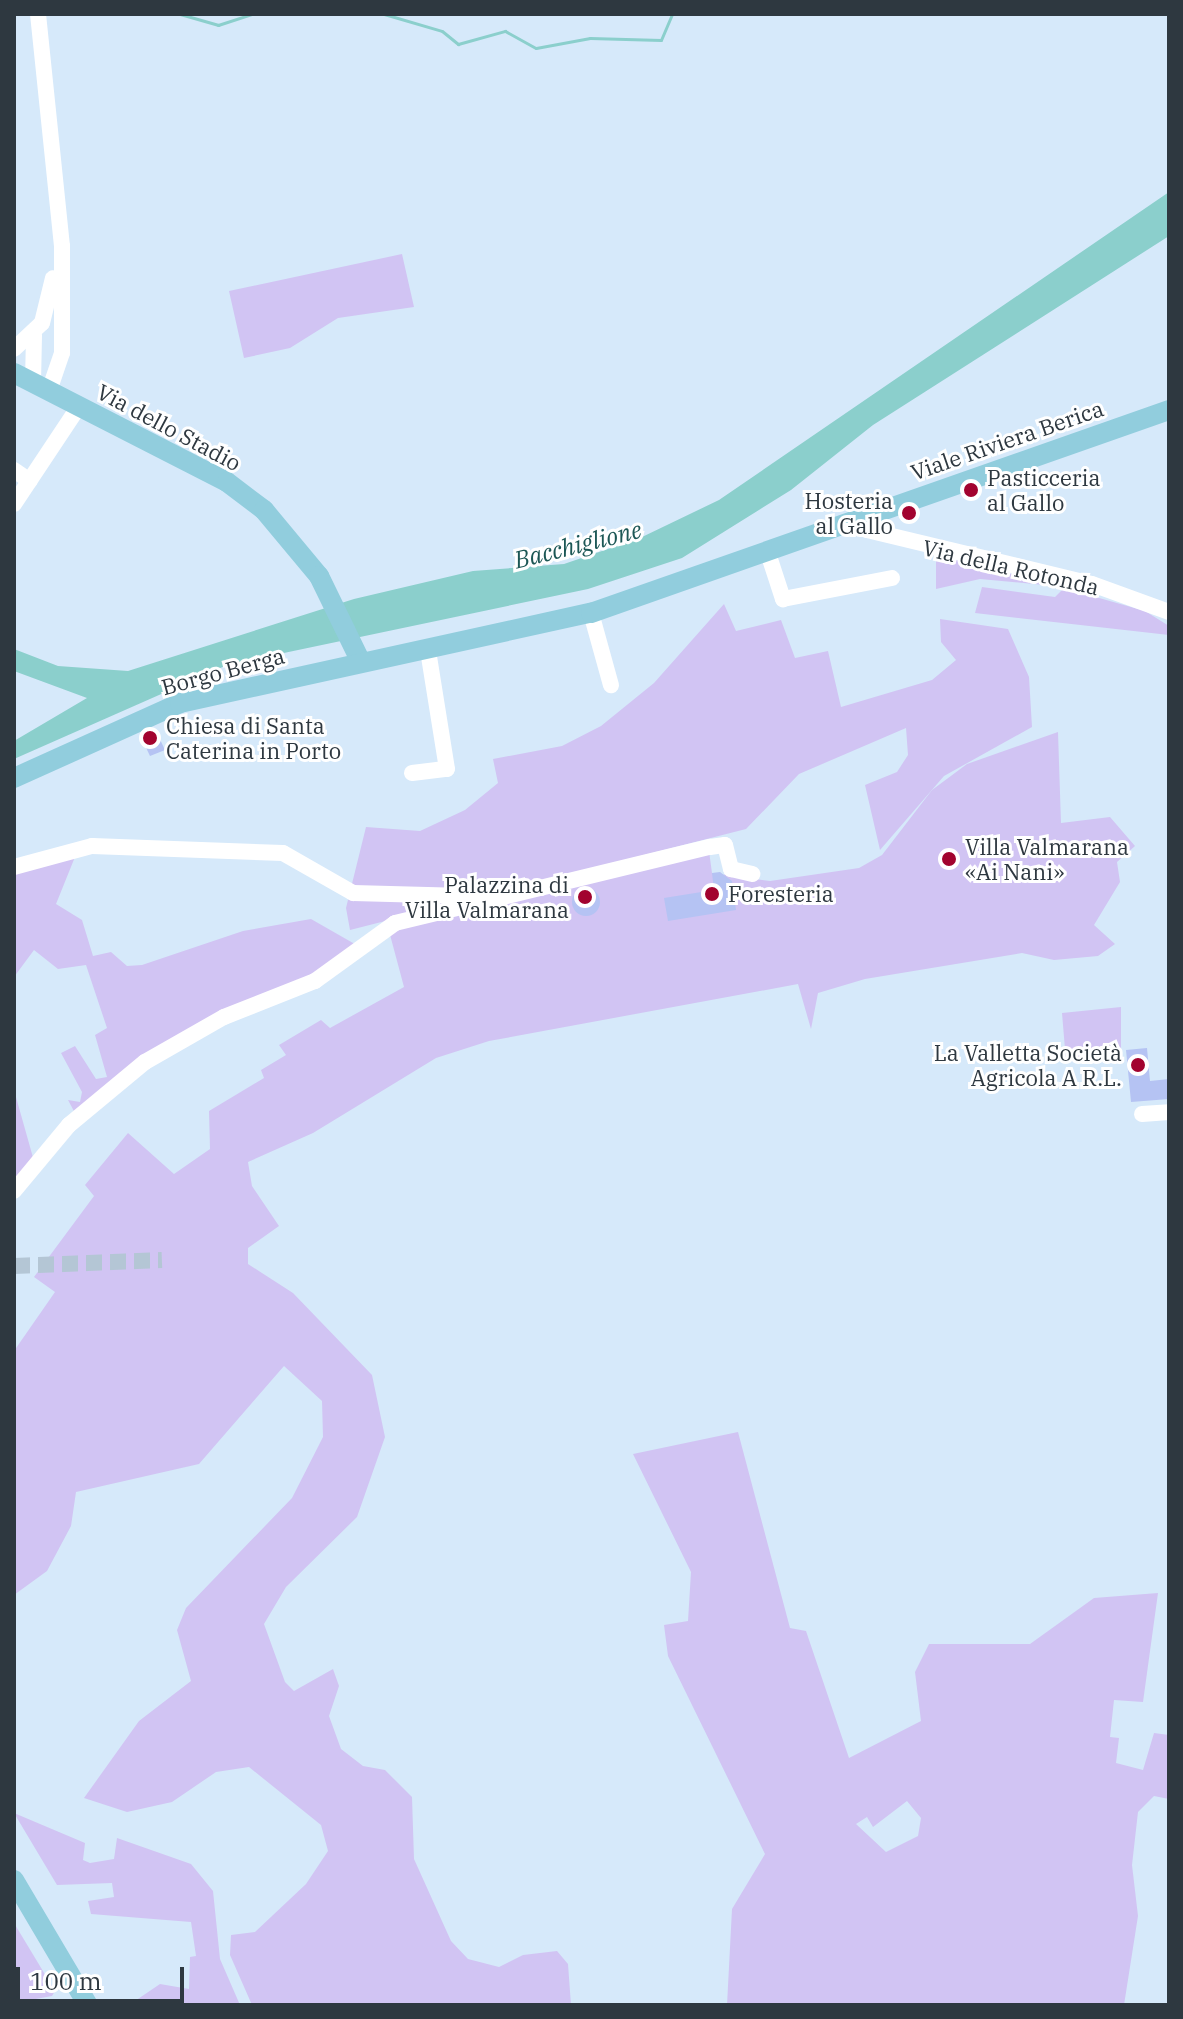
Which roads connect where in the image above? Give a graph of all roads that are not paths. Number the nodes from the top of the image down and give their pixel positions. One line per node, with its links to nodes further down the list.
1 (38, 14): 2 (street)
2 (57, 221): 3 (street); 6 (street)
3 (35, 333): 4 (street); 6 (street)
4 (14, 349)
5 (14, 373): 6 (main road, Via dello Stadio)
6 (41, 387): 7 (main road, Via dello Stadio)
7 (79, 406): 10 (street); 18 (main road, Via dello Stadio)
8 (1169, 410): 12 (main road, Viale Riviera Berica)
9 (14, 470): 10 (street)
10 (30, 481): 11 (street)
11 (14, 504)
12 (858, 518): 13 (main road, Viale Riviera Berica); 15 (street, Via della Rotonda)
13 (767, 550): 14 (street); 16 (main road, Viale Riviera Berica)
14 (892, 578)
15 (1169, 612)
16 (591, 613): 17 (main road, Viale Riviera Berica); 19 (street)
17 (428, 650): 18 (main road, Viale Riviera Berica); 20 (street)
18 (361, 662): 21 (main road, Borgo Berga)
19 (611, 685)
20 (412, 773)
21 (14, 778)
22 (14, 867): 24 (street)
23 (752, 874): 24 (street)
24 (500, 897): 27 (street)
25 (1169, 1112): 26 (street)
26 (1142, 1114)
27 (14, 1191)
28 (14, 1880): 29 (main road)
29 (88, 2005)

